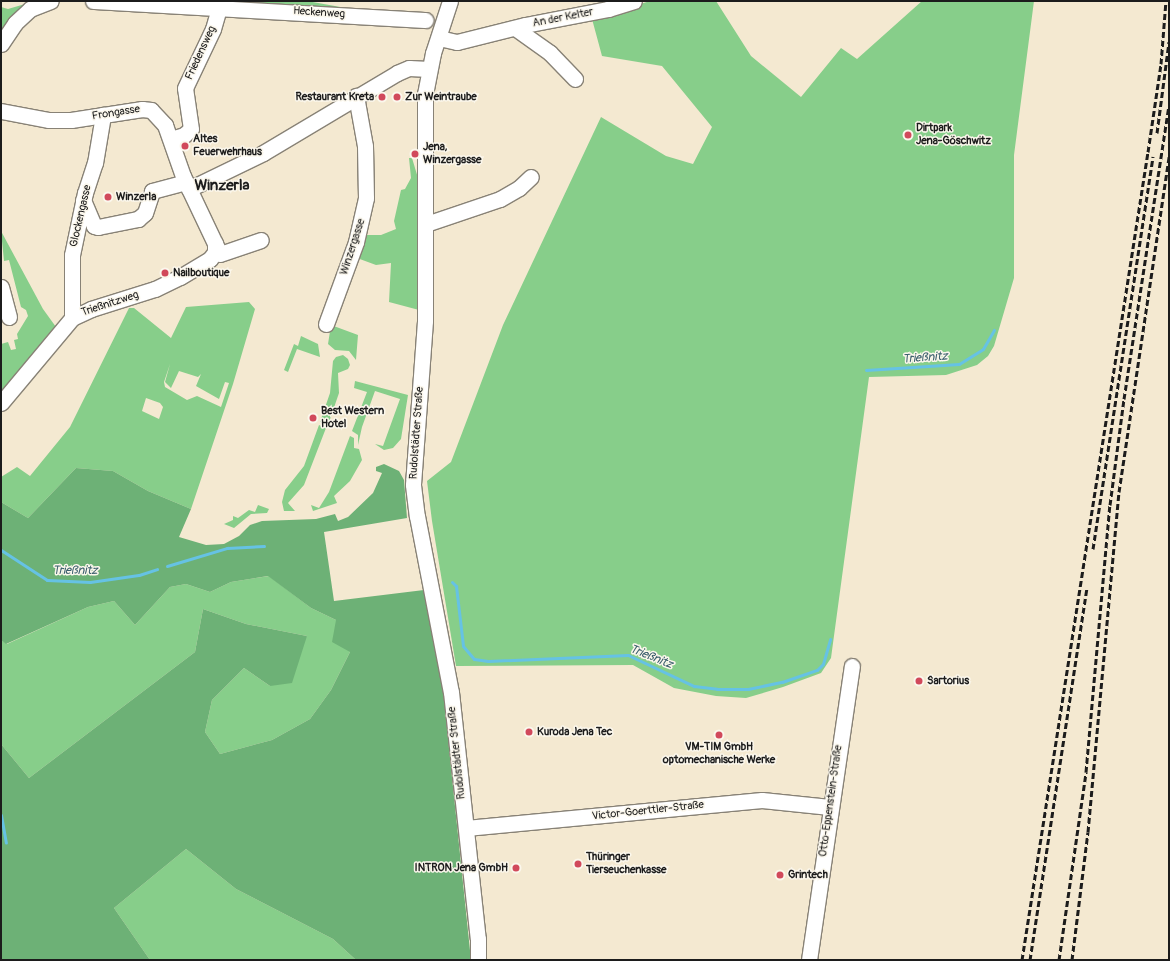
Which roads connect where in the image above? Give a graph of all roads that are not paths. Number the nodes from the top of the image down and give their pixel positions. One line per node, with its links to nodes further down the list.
1 (51, 1): 9 (street)
2 (93, 1): 5 (street, Heckenweg)
3 (450, 1): 8 (street, Rudolstädter Straße)
4 (634, 1): 7 (street, An der Kelter)
5 (220, 5): 6 (street, Heckenweg); 15 (street, Friedensweg)
6 (425, 20)
7 (515, 28): 8 (street, An der Kelter); 11 (street, An der Kelter)
8 (438, 38): 10 (street, Rudolstädter Straße)
9 (1, 44)
10 (429, 69): 12 (street); 19 (street, Rudolstädter Straße)
11 (575, 79)
12 (356, 96): 17 (street); 25 (street, Winzergasse)
13 (1, 111): 14 (street, Frongasse)
14 (102, 116): 15 (street, Frongasse); 18 (street, Glockengasse)
15 (171, 139): 17 (street, Frongasse)
16 (531, 177): 19 (street)
17 (187, 185): 18 (street); 21 (street)
18 (83, 200): 24 (street, Glockengasse)
19 (426, 224): 29 (street, Rudolstädter Straße)
20 (261, 240): 21 (street)
21 (215, 244): 24 (street, Trießnitzweg)
22 (1, 287): 23 (street)
23 (9, 317)
24 (72, 318): 26 (street, Trießnitzweg)
25 (326, 324)
26 (1, 404)
27 (852, 666): 28 (street, Otto-Eppenstein-Straße)
28 (830, 807): 29 (street, Victor-Goerttler-Straße); 31 (street, Otto-Eppenstein-Straße)
29 (466, 828): 30 (street, Rudolstädter Straße)
30 (478, 960)
31 (809, 960)

